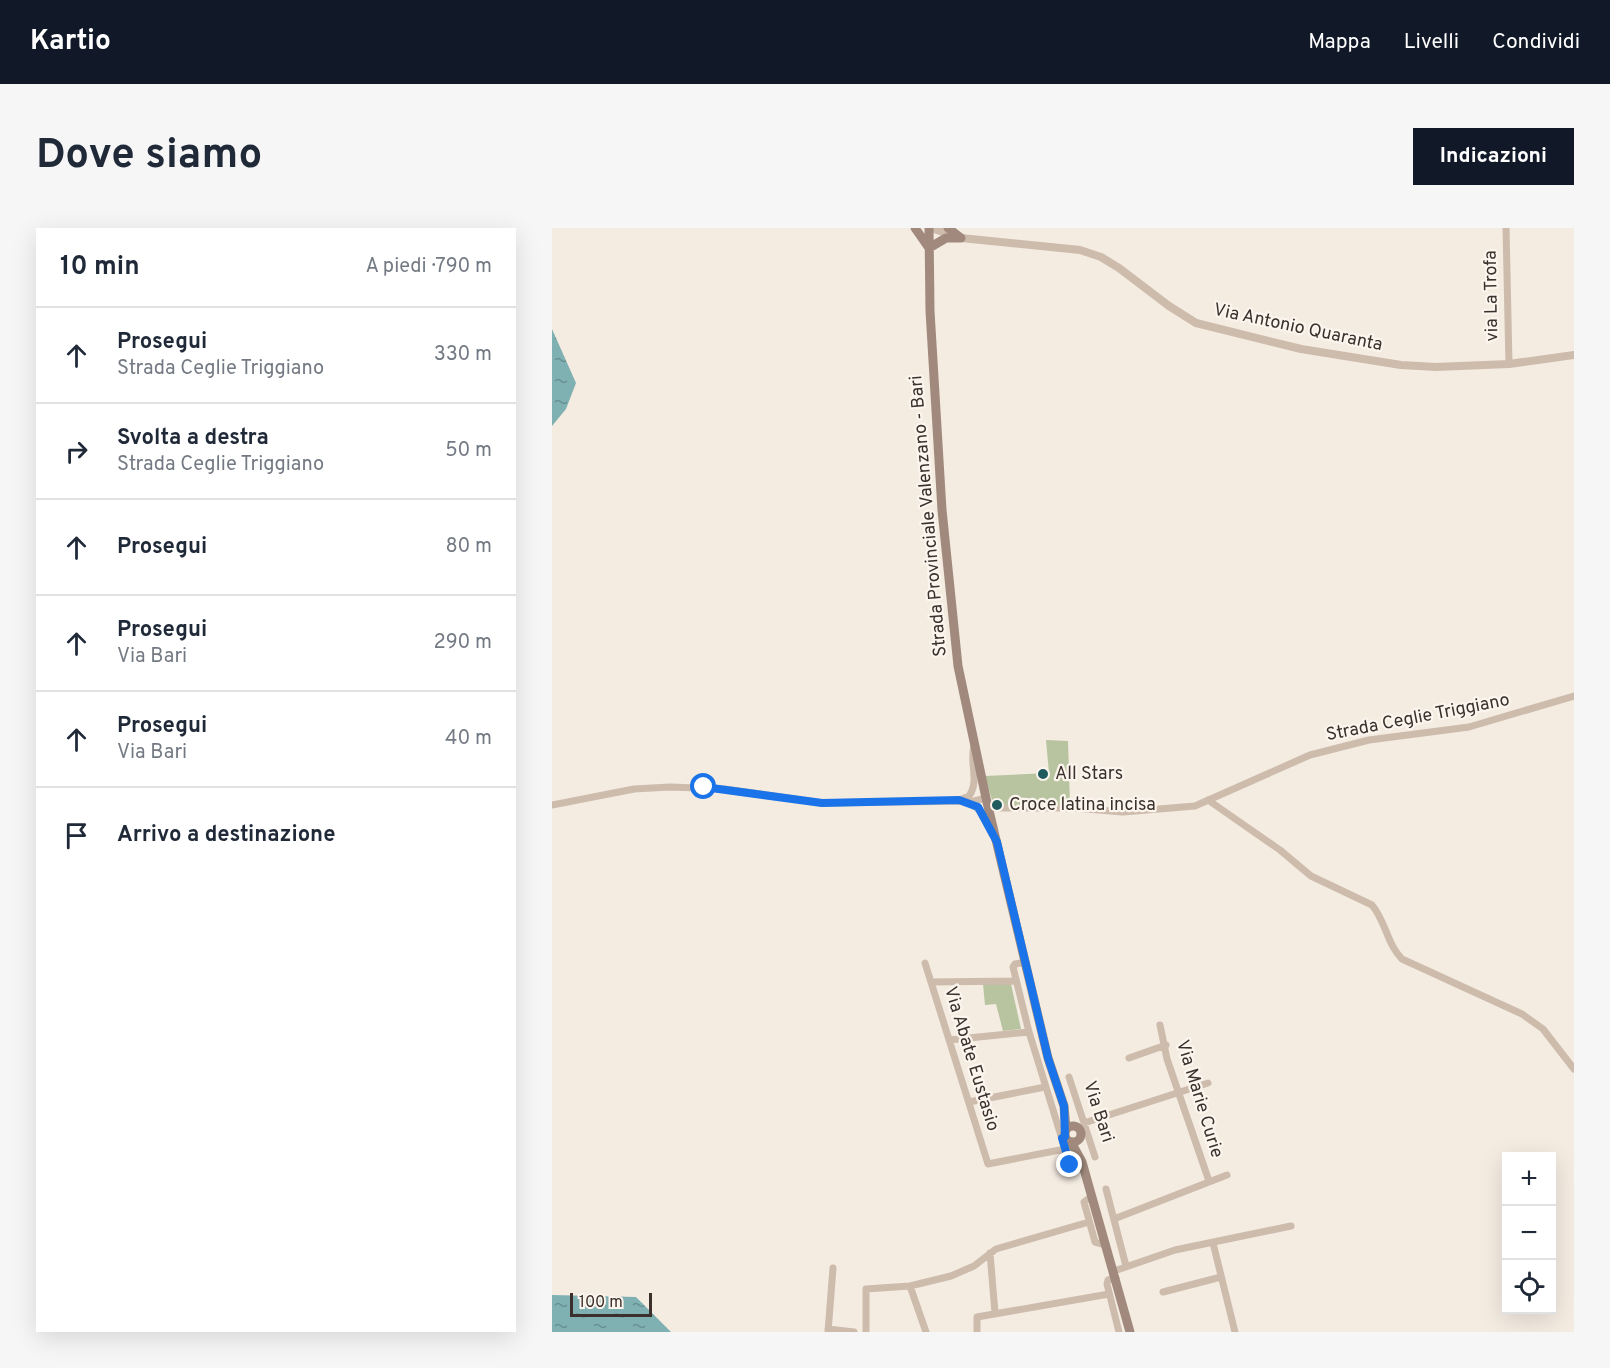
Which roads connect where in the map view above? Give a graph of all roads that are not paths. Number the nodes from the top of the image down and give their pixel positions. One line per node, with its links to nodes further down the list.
1 (915, 228): 6 (main road)
2 (930, 228): 5 (street, Via Antonio Quaranta); 6 (main road, Strada Provinciale Valenzano - Bari)
3 (948, 228): 5 (main road)
4 (1506, 228): 8 (street, via La Trofa)
5 (961, 238): 6 (main road); 8 (street, Via Antonio Quaranta)
6 (929, 248): 10 (main road, Strada Provinciale Valenzano - Bari)
7 (1574, 355): 8 (street, Via Antonio Quaranta)
8 (1509, 364)
9 (1574, 696): 13 (street, Strada Ceglie Triggiano)
10 (974, 746): 11 (main road, Strada Provinciale Valenzano - Bari); 12 (street)
11 (986, 798): 12 (street); 15 (main road, Strada Provinciale Valenzano - Bari)
12 (969, 799): 14 (street); 16 (street)
13 (1208, 800): 15 (street, Strada Ceglie Triggiano); 29 (street)
14 (554, 805)
15 (988, 808): 16 (main road, Strada Provinciale Valenzano - Bari)
16 (997, 842): 17 (main road, Strada Provinciale Valenzano - Bari)
17 (1011, 904): 18 (main road, Via Bari)
18 (1026, 962): 20 (street); 22 (main road, Via Bari)
19 (925, 963): 21 (street, Via Abate Eustasio)
20 (1016, 981): 21 (street); 23 (street, Via Bari)
21 (931, 982): 26 (street, Via Abate Eustasio)
22 (1034, 994): 23 (street); 35 (main road, Via Bari)
23 (1020, 997): 25 (street, Via Bari)
24 (1160, 1025): 27 (street, Via Marie Curie)
25 (1029, 1032): 26 (street); 32 (street, Via Bari)
26 (949, 1040): 34 (street, Via Abate Eustasio)
27 (1166, 1046): 28 (street); 33 (street, Via Marie Curie)
28 (1129, 1058)
29 (1574, 1069)
30 (1069, 1077): 35 (street, Via Bari)
31 (1208, 1083): 33 (street)
32 (1045, 1087): 34 (street); 35 (street, Via Bari)
33 (1178, 1092): 35 (street); 39 (street, Via Marie Curie)
34 (969, 1102): 35 (street, Via Abate Eustasio)
35 (1074, 1134): 36 (street, Via Bari); 37 (street, Via Bari); 41 (main road, Via Bari)
36 (1095, 1157)
37 (1070, 1165)
38 (1227, 1174): 39 (street)
39 (1209, 1181): 42 (street)
40 (1106, 1189): 42 (street)
41 (1092, 1196): 43 (main road, Via Bari); 44 (street, Via Bari)
42 (1113, 1216): 43 (street); 46 (street)
43 (1099, 1217): 47 (main road, Via Bari)
44 (1089, 1222): 47 (street, Via Bari); 49 (street)
45 (1291, 1226): 48 (street)
46 (1118, 1235): 47 (street); 50 (street)
47 (1106, 1242): 52 (main road, Via Bari)
48 (1213, 1243): 50 (street); 53 (street)
49 (990, 1253): 54 (street); 57 (street)
50 (1126, 1266): 52 (street)
51 (833, 1268): 58 (street)
52 (1115, 1274): 56 (street); 64 (main road, Via Bari)
53 (1221, 1277): 55 (street); 65 (street)
54 (910, 1286): 60 (street); 61 (street)
55 (1163, 1292)
56 (1109, 1294): 57 (street); 63 (street)
57 (995, 1313): 62 (street)
58 (828, 1330): 59 (street)
59 (854, 1332)
60 (866, 1332)
61 (926, 1332)
62 (977, 1332)
63 (1119, 1332)
64 (1130, 1332)
65 (1235, 1332)

